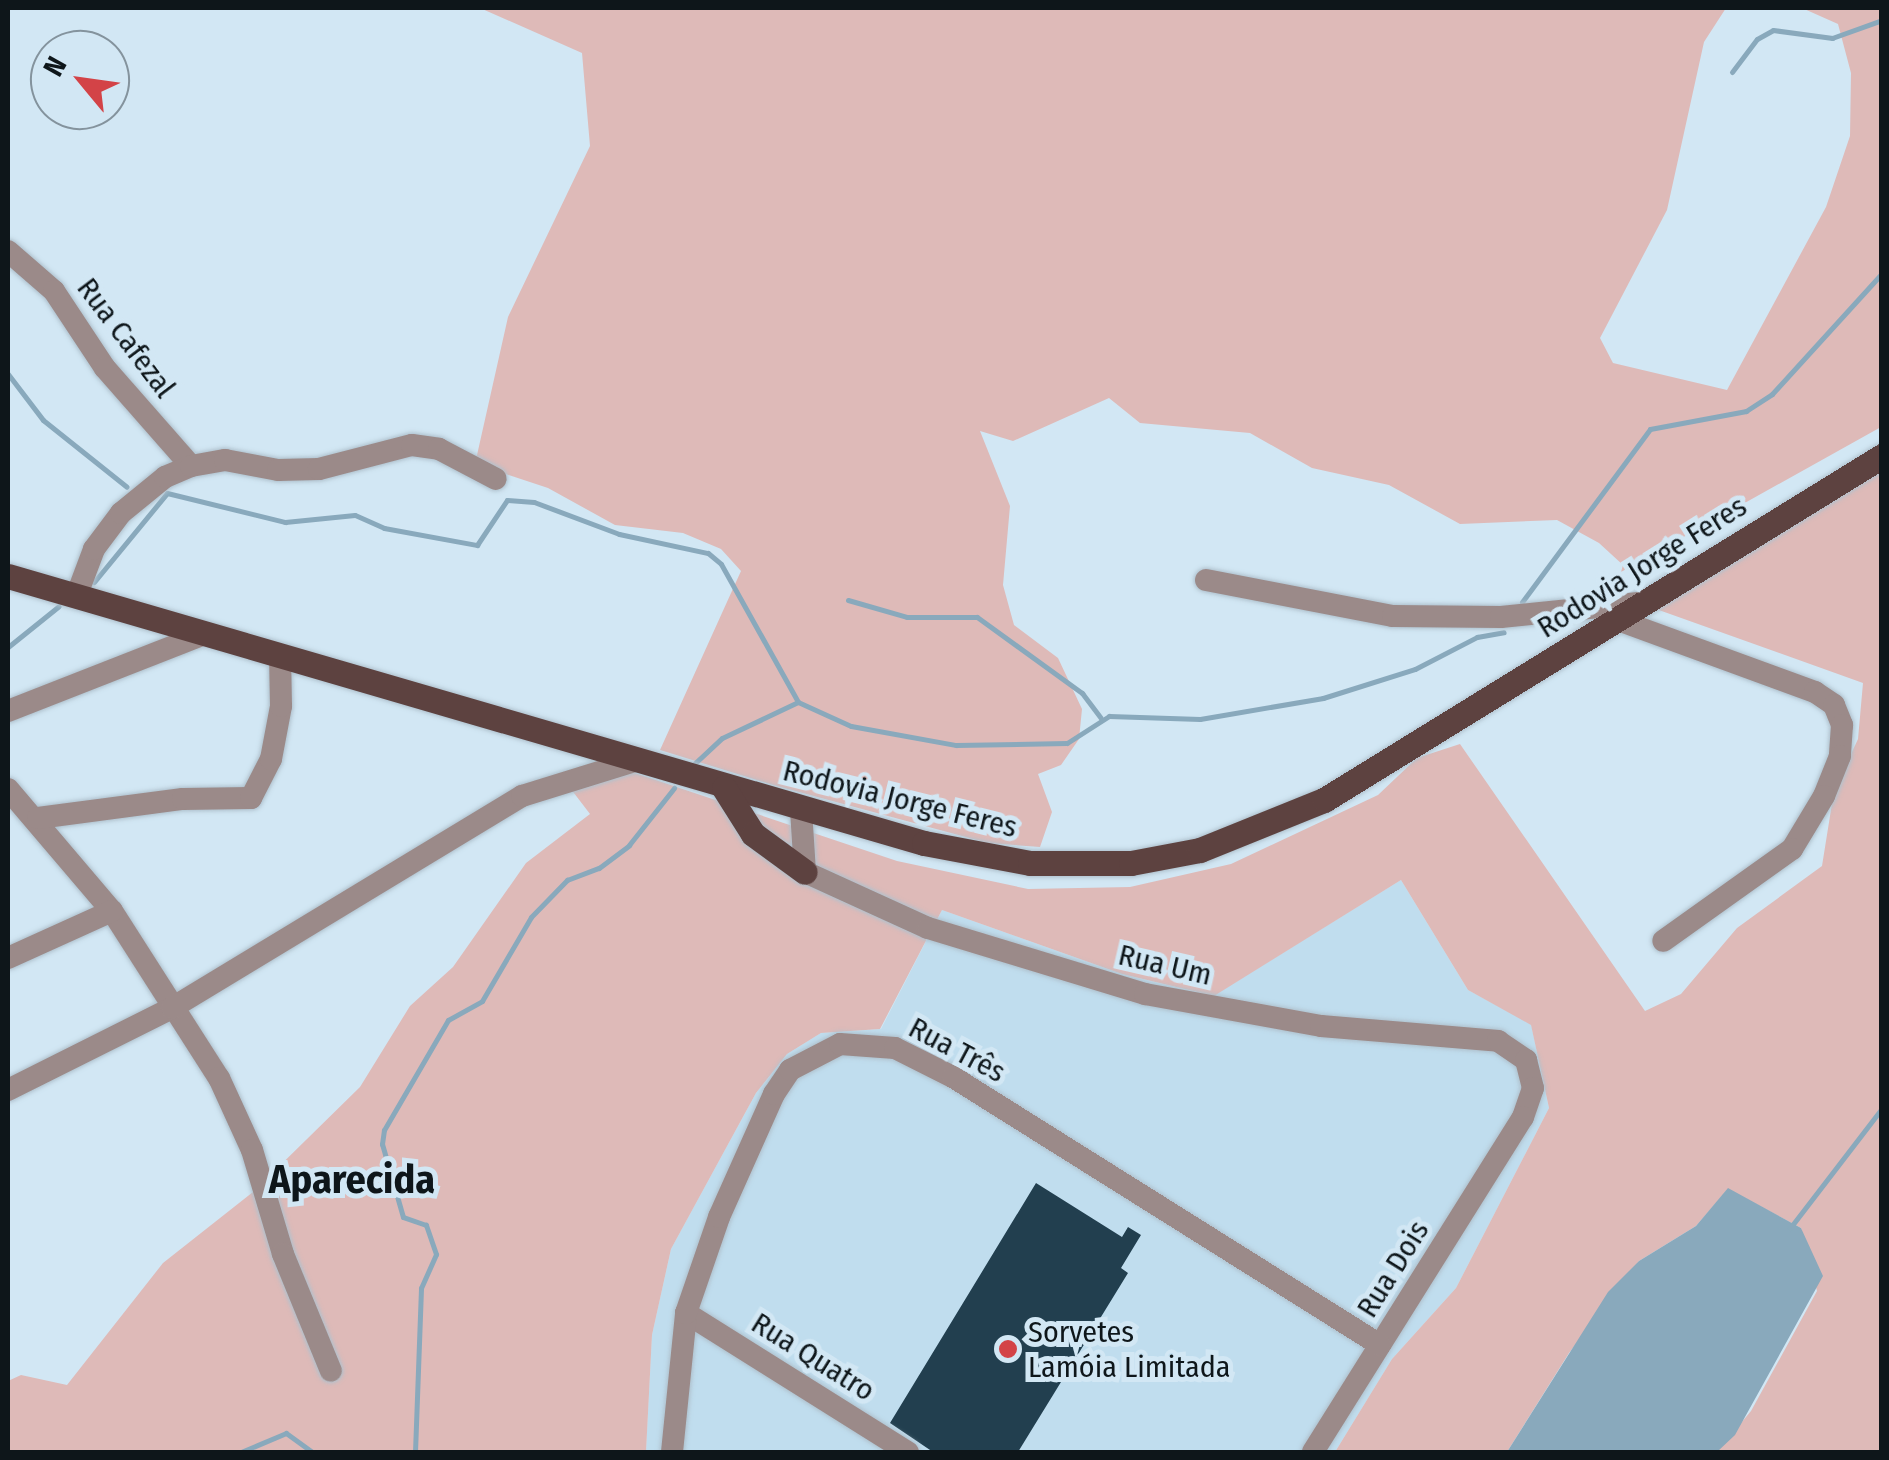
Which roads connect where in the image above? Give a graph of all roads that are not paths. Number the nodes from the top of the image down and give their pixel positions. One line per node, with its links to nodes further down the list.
1 (8, 251): 3 (street, Rua Cafezal)
2 (1882, 456): 8 (main road, Rodovia Jorge Feres)
3 (192, 466): 4 (street); 7 (street)
4 (496, 479)
5 (8, 576): 7 (main road, Rodovia Jorge Feres)
6 (1206, 580): 8 (street)
7 (76, 597): 10 (main road, Rodovia Jorge Feres)
8 (1646, 602): 9 (main road, Rodovia Jorge Feres)
9 (1618, 620): 16 (main road, Rodovia Jorge Feres); 20 (street)
10 (204, 634): 11 (main road, Rodovia Jorge Feres); 12 (street)
11 (280, 655): 13 (main road, Rodovia Jorge Feres); 17 (street)
12 (8, 710)
13 (636, 760): 14 (main road, Rodovia Jorge Feres); 22 (street)
14 (724, 788): 16 (main road, Rodovia Jorge Feres); 18 (main road)
15 (8, 789): 17 (street)
16 (801, 810): 18 (street)
17 (38, 818): 19 (street)
18 (805, 872): 24 (street, Rua Um)
19 (112, 911): 21 (street); 22 (street)
20 (1663, 941)
21 (8, 958)
22 (172, 1008): 23 (street); 27 (street)
23 (8, 1089)
24 (1523, 1116): 26 (street, Rua Dois)
25 (686, 1313): 26 (street, Rua Três); 28 (street, Rua Três); 29 (street, Rua Quatro)
26 (1380, 1345): 30 (street, Rua Dois)
27 (331, 1372)
28 (672, 1452)
29 (908, 1452)
30 (1314, 1452)

